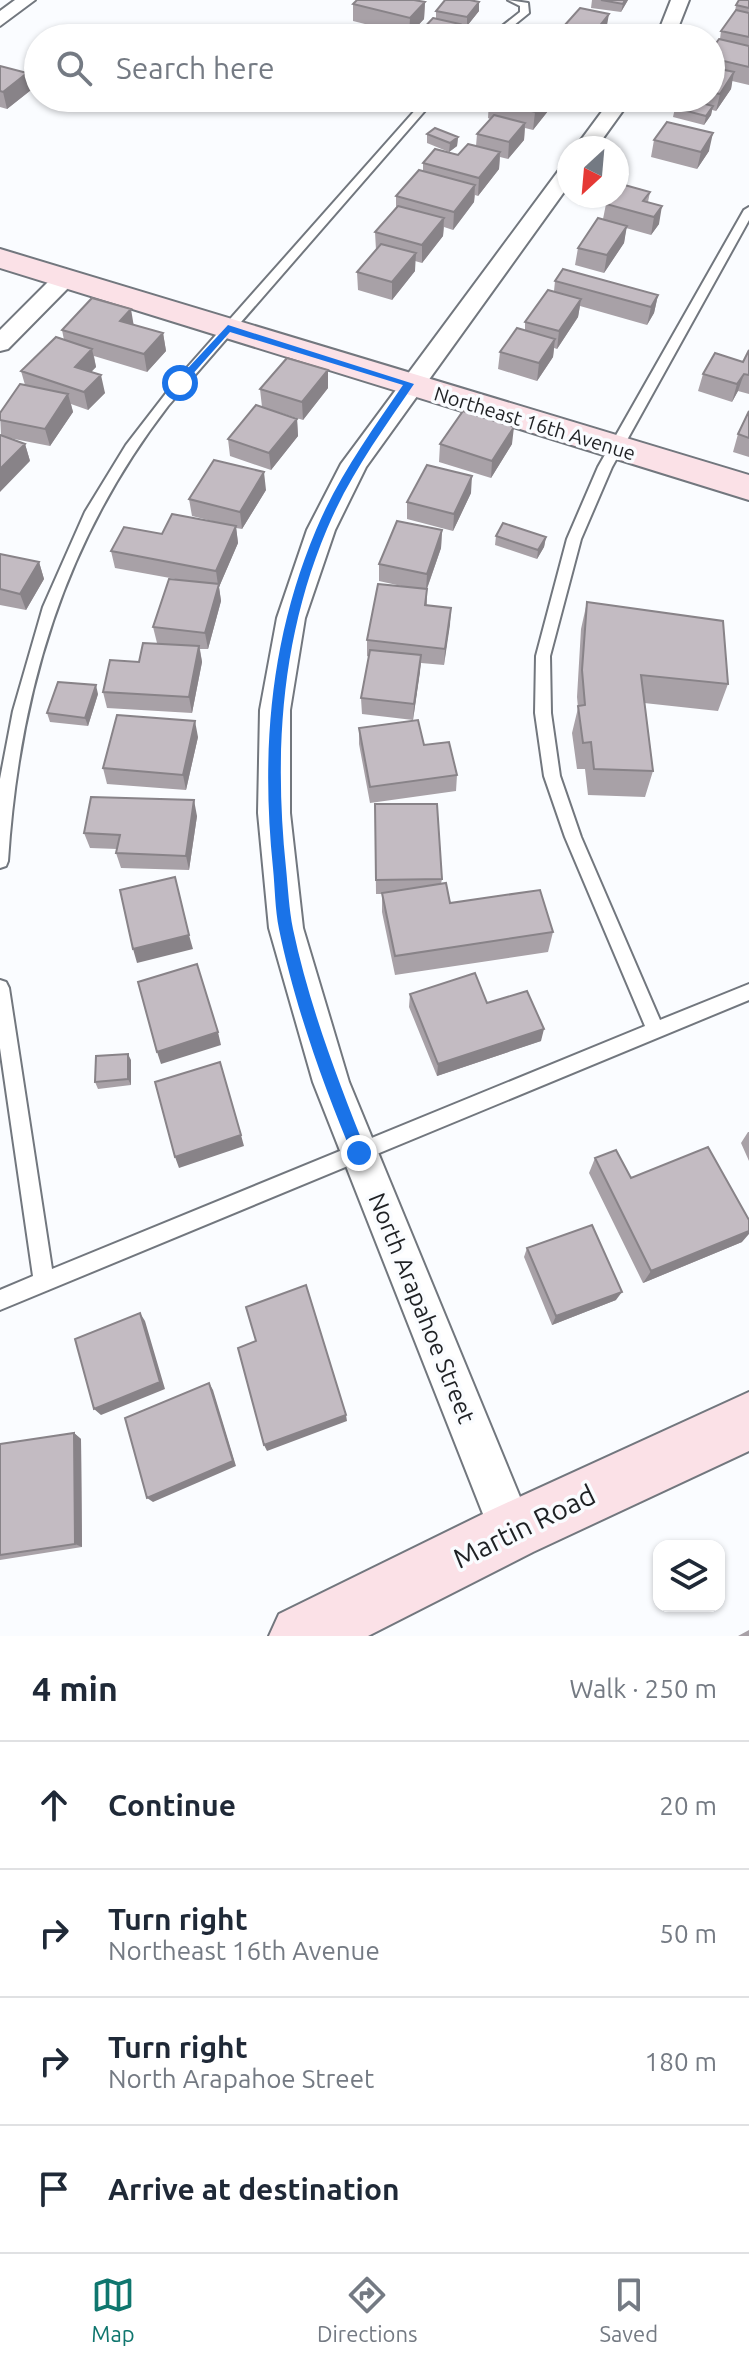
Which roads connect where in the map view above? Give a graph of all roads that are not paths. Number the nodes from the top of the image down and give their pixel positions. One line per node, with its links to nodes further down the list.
1 (26, 0): 4 (street)
2 (513, 0): 5 (lane)
3 (680, 0): 6 (street)
4 (0, 20)
5 (510, 24)
6 (671, 24)
7 (419, 112): 14 (lane)
8 (612, 112): 9 (street)
9 (594, 136)
10 (557, 186): 16 (street, North Arapahoe Street)
11 (749, 210): 17 (lane)
12 (0, 258): 13 (street, Northeast 16th Avenue)
13 (65, 278): 14 (street, Northeast 16th Avenue); 15 (street)
14 (228, 328): 16 (street, Northeast 16th Avenue); 19 (lane)
15 (0, 344)
16 (409, 384): 17 (street, Northeast 16th Avenue); 23 (street, North Arapahoe Street)
17 (615, 447): 18 (street, Northeast 16th Avenue); 22 (lane)
18 (749, 488)
19 (0, 861)
20 (0, 988): 24 (lane)
21 (749, 992): 22 (lane)
22 (656, 1032): 23 (lane)
23 (359, 1153): 24 (lane); 27 (street, North Arapahoe Street)
24 (44, 1282): 25 (lane)
25 (0, 1300)
26 (749, 1421): 27 (street, Martin Road)
27 (512, 1531): 28 (street, Martin Road)
28 (301, 1636)

